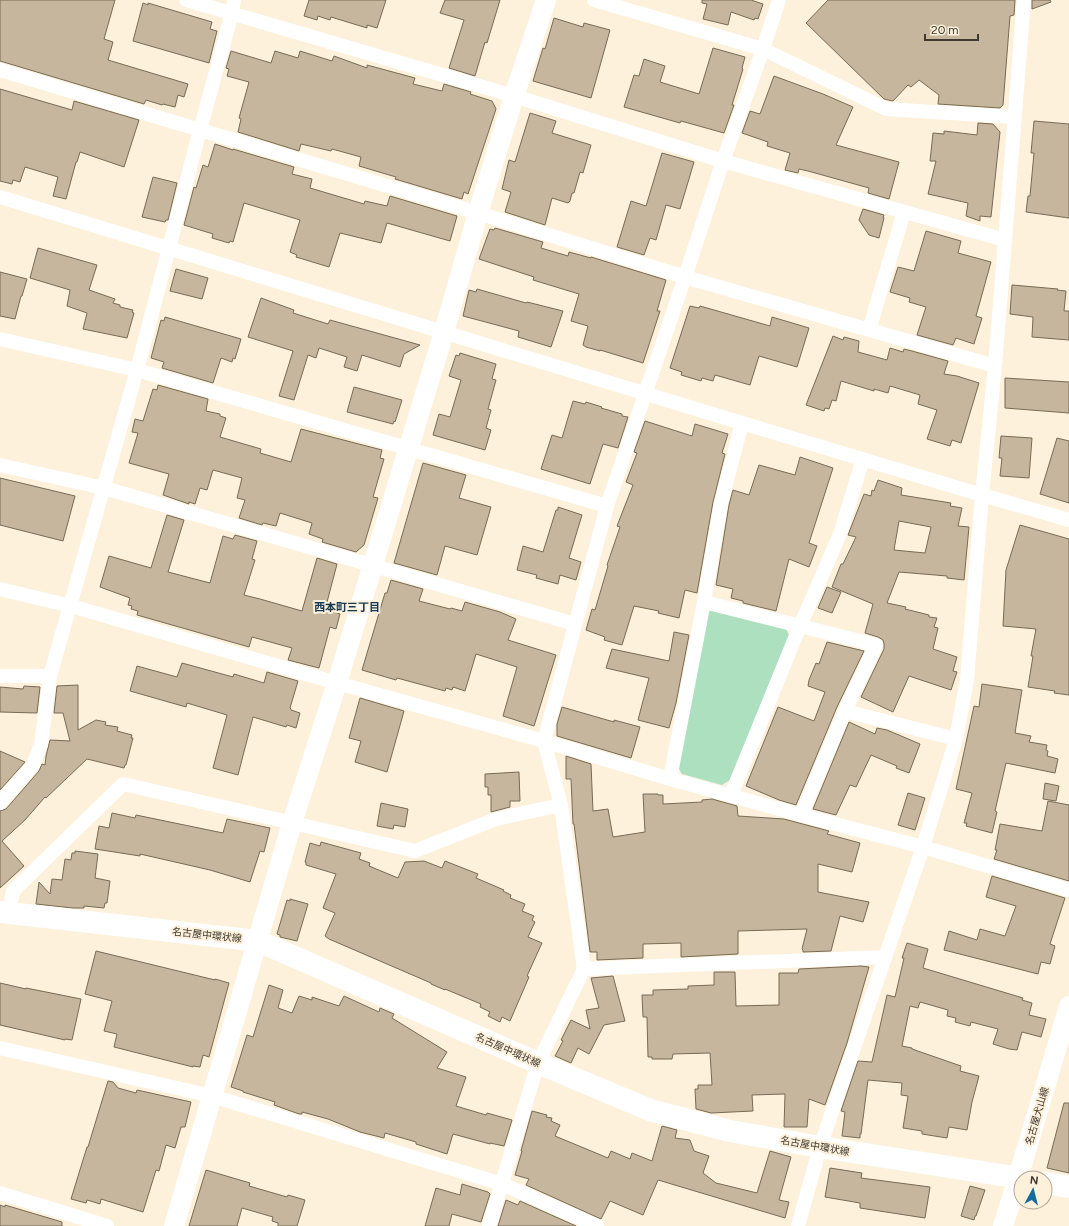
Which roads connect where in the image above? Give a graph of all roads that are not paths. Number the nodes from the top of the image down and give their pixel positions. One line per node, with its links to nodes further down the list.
1 (186, 0): 6 (street)
2 (546, 0): 9 (street)
3 (594, 0): 7 (street)
4 (779, 0): 7 (street)
5 (1024, 0): 10 (street)
6 (233, 6): 9 (street); 11 (street)
7 (763, 49): 10 (street); 12 (street)
8 (0, 70): 11 (street)
9 (514, 96): 12 (street); 15 (street)
10 (1015, 117): 16 (street)
11 (200, 130): 15 (street); 17 (street)
12 (723, 161): 14 (street); 18 (street)
13 (0, 197): 17 (street)
14 (904, 212): 16 (street); 19 (street)
15 (478, 213): 18 (street); 20 (street)
16 (1005, 240): 22 (street)
17 (170, 248): 20 (street); 23 (street)
18 (686, 277): 19 (street); 24 (street)
19 (869, 330): 22 (street)
20 (444, 332): 24 (street); 26 (street)
21 (0, 339): 23 (street)
22 (995, 366): 30 (street)
23 (137, 370): 26 (street); 29 (street)
24 (645, 393): 25 (street); 31 (street)
25 (742, 423): 27 (street); 35 (street)
26 (409, 449): 31 (street); 33 (street)
27 (863, 459): 30 (street); 38 (street)
28 (0, 465): 29 (street)
29 (104, 488): 33 (street); 36 (street)
30 (982, 495): 32 (street); 43 (street)
31 (607, 506): 37 (street)
32 (1069, 520)
33 (372, 566): 37 (street); 41 (street)
34 (0, 589): 36 (street)
35 (704, 602): 38 (street); 45 (street)
36 (71, 606): 40 (street); 41 (street)
37 (575, 624): 44 (street)
38 (800, 626): 42 (street); 46 (street)
39 (0, 676): 40 (street)
40 (50, 676): 47 (street)
41 (337, 683): 44 (street); 50 (street)
42 (844, 711): 43 (street); 49 (street)
43 (956, 739): 51 (street)
44 (544, 741): 45 (street); 48 (street)
45 (670, 779): 46 (street)
46 (731, 795): 49 (street)
47 (0, 803)
48 (561, 805): 50 (street); 56 (street)
49 (801, 815): 51 (street)
50 (292, 823): 53 (street); 54 (street)
51 (922, 847): 52 (street); 55 (street)
52 (1069, 890)
53 (4, 913): 54 (main road, 名古屋中環状線)
54 (258, 941): 59 (main road, 名古屋中環状線); 60 (street)
55 (885, 957): 56 (street); 61 (street)
56 (584, 969): 59 (street)
57 (1069, 1006): 62 (street, 名古屋犬山線)
58 (0, 1048): 60 (street)
59 (538, 1063): 61 (main road, 名古屋中環状線); 64 (street)
60 (212, 1096): 64 (street); 70 (street)
61 (820, 1147): 63 (main road, 名古屋中環状線); 73 (street)
62 (1022, 1170)
63 (1013, 1177)
64 (502, 1184): 71 (street); 72 (street)
65 (1053, 1184): 66 (main road)
66 (1069, 1187)
67 (0, 1193): 69 (street)
68 (1013, 1198): 74 (street, 名古屋犬山線)
69 (107, 1226)
70 (174, 1226)
71 (489, 1226)
72 (597, 1226)
73 (798, 1226)
74 (1003, 1226)

